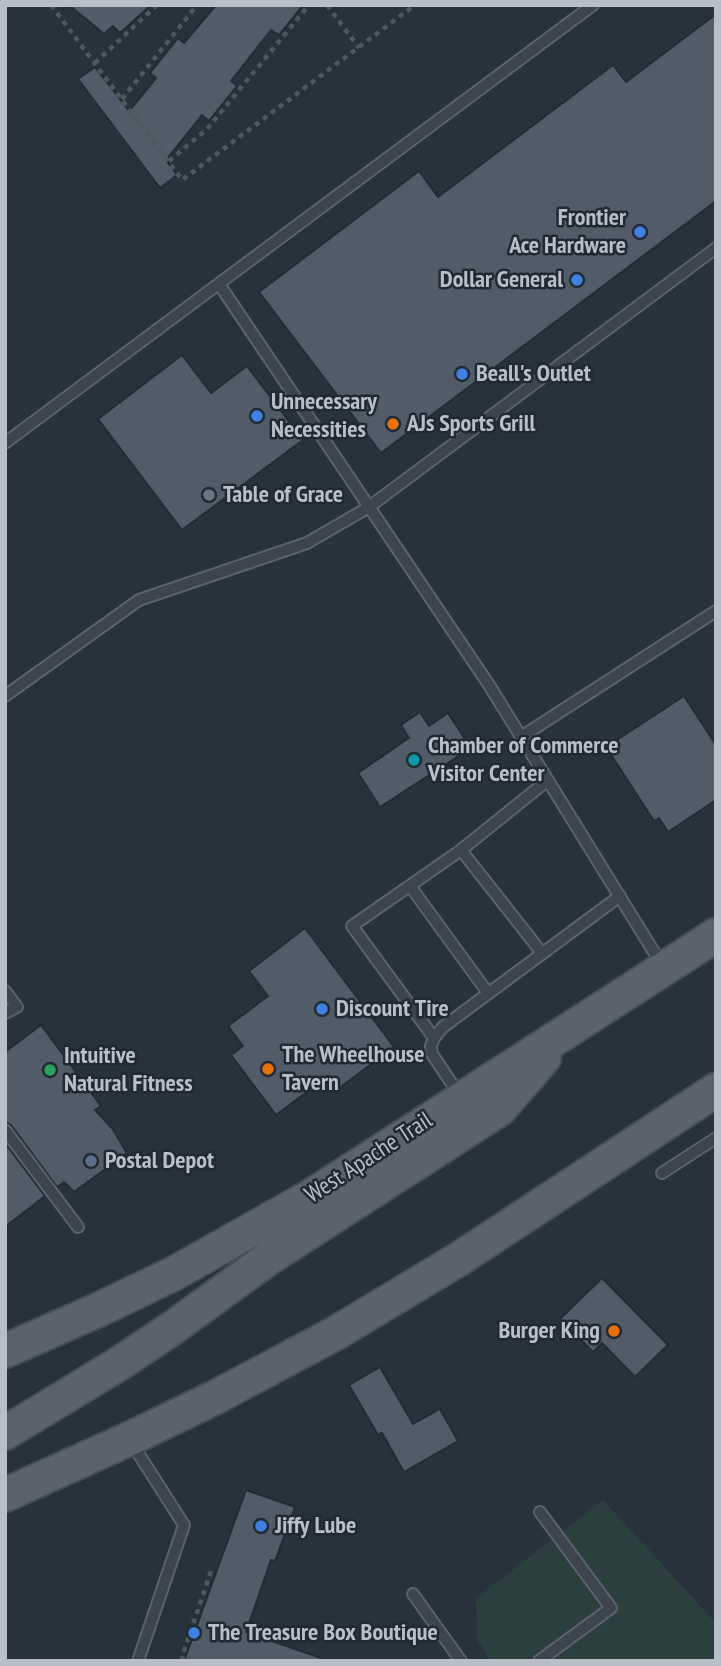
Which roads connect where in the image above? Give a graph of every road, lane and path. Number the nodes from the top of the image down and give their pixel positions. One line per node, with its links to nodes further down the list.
1 (51, 5): 9 (path)
2 (157, 5): 9 (path)
3 (197, 5): 10 (path)
4 (309, 5): 11 (path)
5 (327, 5): 8 (path)
6 (415, 5): 8 (path)
7 (593, 5): 13 (lane)
8 (359, 48): 11 (path)
9 (95, 63): 10 (path)
10 (122, 99): 11 (path)
11 (169, 161)
12 (716, 247): 15 (lane)
13 (219, 284): 14 (lane); 15 (lane)
14 (5, 443)
15 (369, 507): 17 (lane); 18 (lane)
16 (716, 611): 18 (lane)
17 (5, 696)
18 (522, 737): 19 (lane)
19 (548, 780): 20 (lane); 22 (lane)
20 (461, 850): 21 (lane); 24 (lane)
21 (410, 886): 27 (lane); 30 (lane)
22 (620, 896): 24 (lane); 25 (lane)
23 (716, 935): 25 (main road, West Apache Trail)
24 (542, 953): 27 (lane)
25 (665, 968): 29 (main road, West Apache Trail)
26 (5, 991): 28 (lane)
27 (488, 993): 30 (lane)
28 (5, 1013)
29 (569, 1029): 32 (main road, West Apache Trail); 38 (main road)
30 (434, 1038): 32 (lane)
31 (716, 1090): 39 (main road)
32 (462, 1098): 37 (main road, West Apache Trail)
33 (5, 1130): 36 (lane)
34 (716, 1138): 35 (lane)
35 (662, 1173)
36 (78, 1227)
37 (5, 1351)
38 (5, 1433)
39 (129, 1439): 40 (main road); 44 (lane)
40 (5, 1495)
41 (540, 1512): 47 (lane)
42 (211, 1572): 45 (path)
43 (413, 1594): 46 (lane)
44 (138, 1661)
45 (184, 1661)
46 (461, 1661)
47 (539, 1661)

